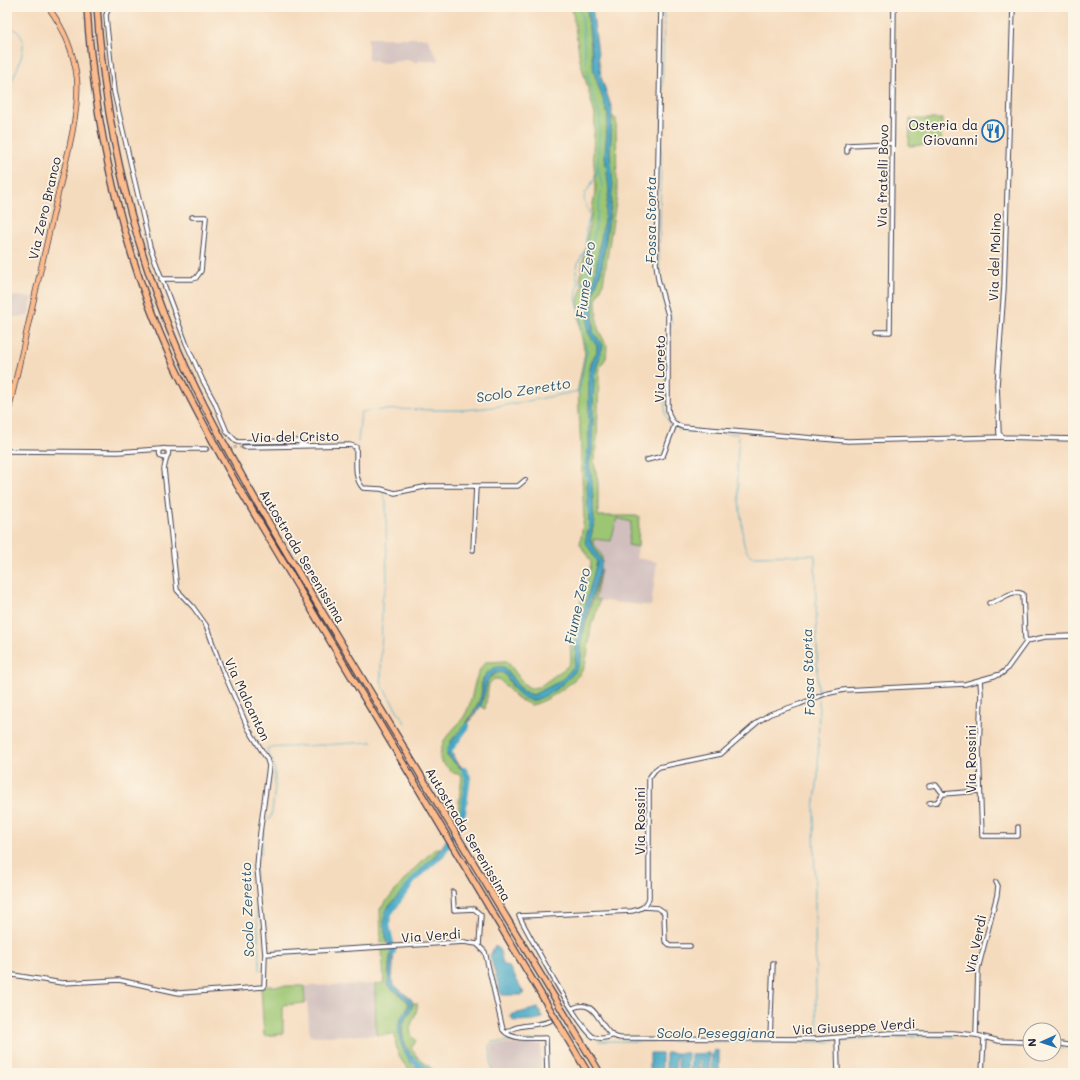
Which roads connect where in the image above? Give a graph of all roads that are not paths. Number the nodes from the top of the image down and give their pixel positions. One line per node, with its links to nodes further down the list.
1 (48, 7): 13 (main road, Via Zero Branco)
2 (87, 7): 62 (highway, Autostrada Serenissima)
3 (97, 7): 63 (highway, Autostrada Serenissima)
4 (109, 7): 11 (street)
5 (661, 7): 14 (street, Via Loreto)
6 (894, 7): 8 (street, Via fratelli Bovo)
7 (1012, 7): 15 (street, Via del Molino)
8 (892, 143): 9 (street); 12 (street, Via fratelli Bovo)
9 (847, 152)
10 (192, 217): 11 (street)
11 (161, 279): 17 (street)
12 (876, 332)
13 (7, 418)
14 (675, 424): 15 (street); 26 (street)
15 (1004, 437): 16 (street)
16 (1073, 439)
17 (304, 445): 18 (street, Via del Cristo); 29 (street, Via del Cristo)
18 (244, 447)
19 (163, 449): 21 (street); 22 (street); 24 (street); 25 (street)
20 (206, 449): 22 (street)
21 (154, 450): 23 (street); 25 (street, Via Malcanton)
22 (172, 450): 24 (street)
23 (7, 451)
24 (167, 455): 25 (street); 27 (street)
25 (161, 456): 27 (street, Via Malcanton)
26 (647, 460)
27 (164, 461): 47 (street, Via Malcanton)
28 (525, 480): 29 (street, Via del Cristo)
29 (476, 486): 30 (street)
30 (473, 550)
31 (989, 603): 33 (street)
32 (1073, 636): 33 (street)
33 (1027, 641): 35 (street, Via Rossini)
34 (922, 681): 36 (street)
35 (980, 681): 36 (street, Via Rossini); 38 (street, Via Rossini)
36 (923, 686): 44 (street, Via Rossini)
37 (929, 786): 39 (street)
38 (980, 791): 39 (street); 41 (street, Via Rossini)
39 (943, 794): 40 (street)
40 (929, 803)
41 (1018, 827)
42 (996, 882): 53 (street, Via Verdi)
43 (453, 892): 45 (street)
44 (644, 907): 46 (street); 54 (street)
45 (479, 946): 47 (street, Via Verdi); 52 (street, Via Verdi)
46 (690, 946)
47 (265, 954): 49 (street, Via Malcanton)
48 (773, 963): 57 (street)
49 (7, 974)
50 (573, 1008): 54 (street)
51 (550, 1021): 52 (street)
52 (506, 1033): 61 (street)
53 (976, 1035): 55 (street, Via Giuseppe Verdi); 56 (street, Via Giuseppe Verdi)
54 (612, 1036): 57 (street, Via Giuseppe Verdi)
55 (837, 1038): 57 (street, Via Giuseppe Verdi); 64 (street)
56 (984, 1038): 58 (street, Via Giuseppe Verdi); 65 (street)
57 (770, 1039)
58 (1022, 1042)
59 (1062, 1044): 60 (street)
60 (1073, 1046)
61 (546, 1073)
62 (588, 1073)
63 (600, 1073)
64 (838, 1073)
65 (982, 1073)

